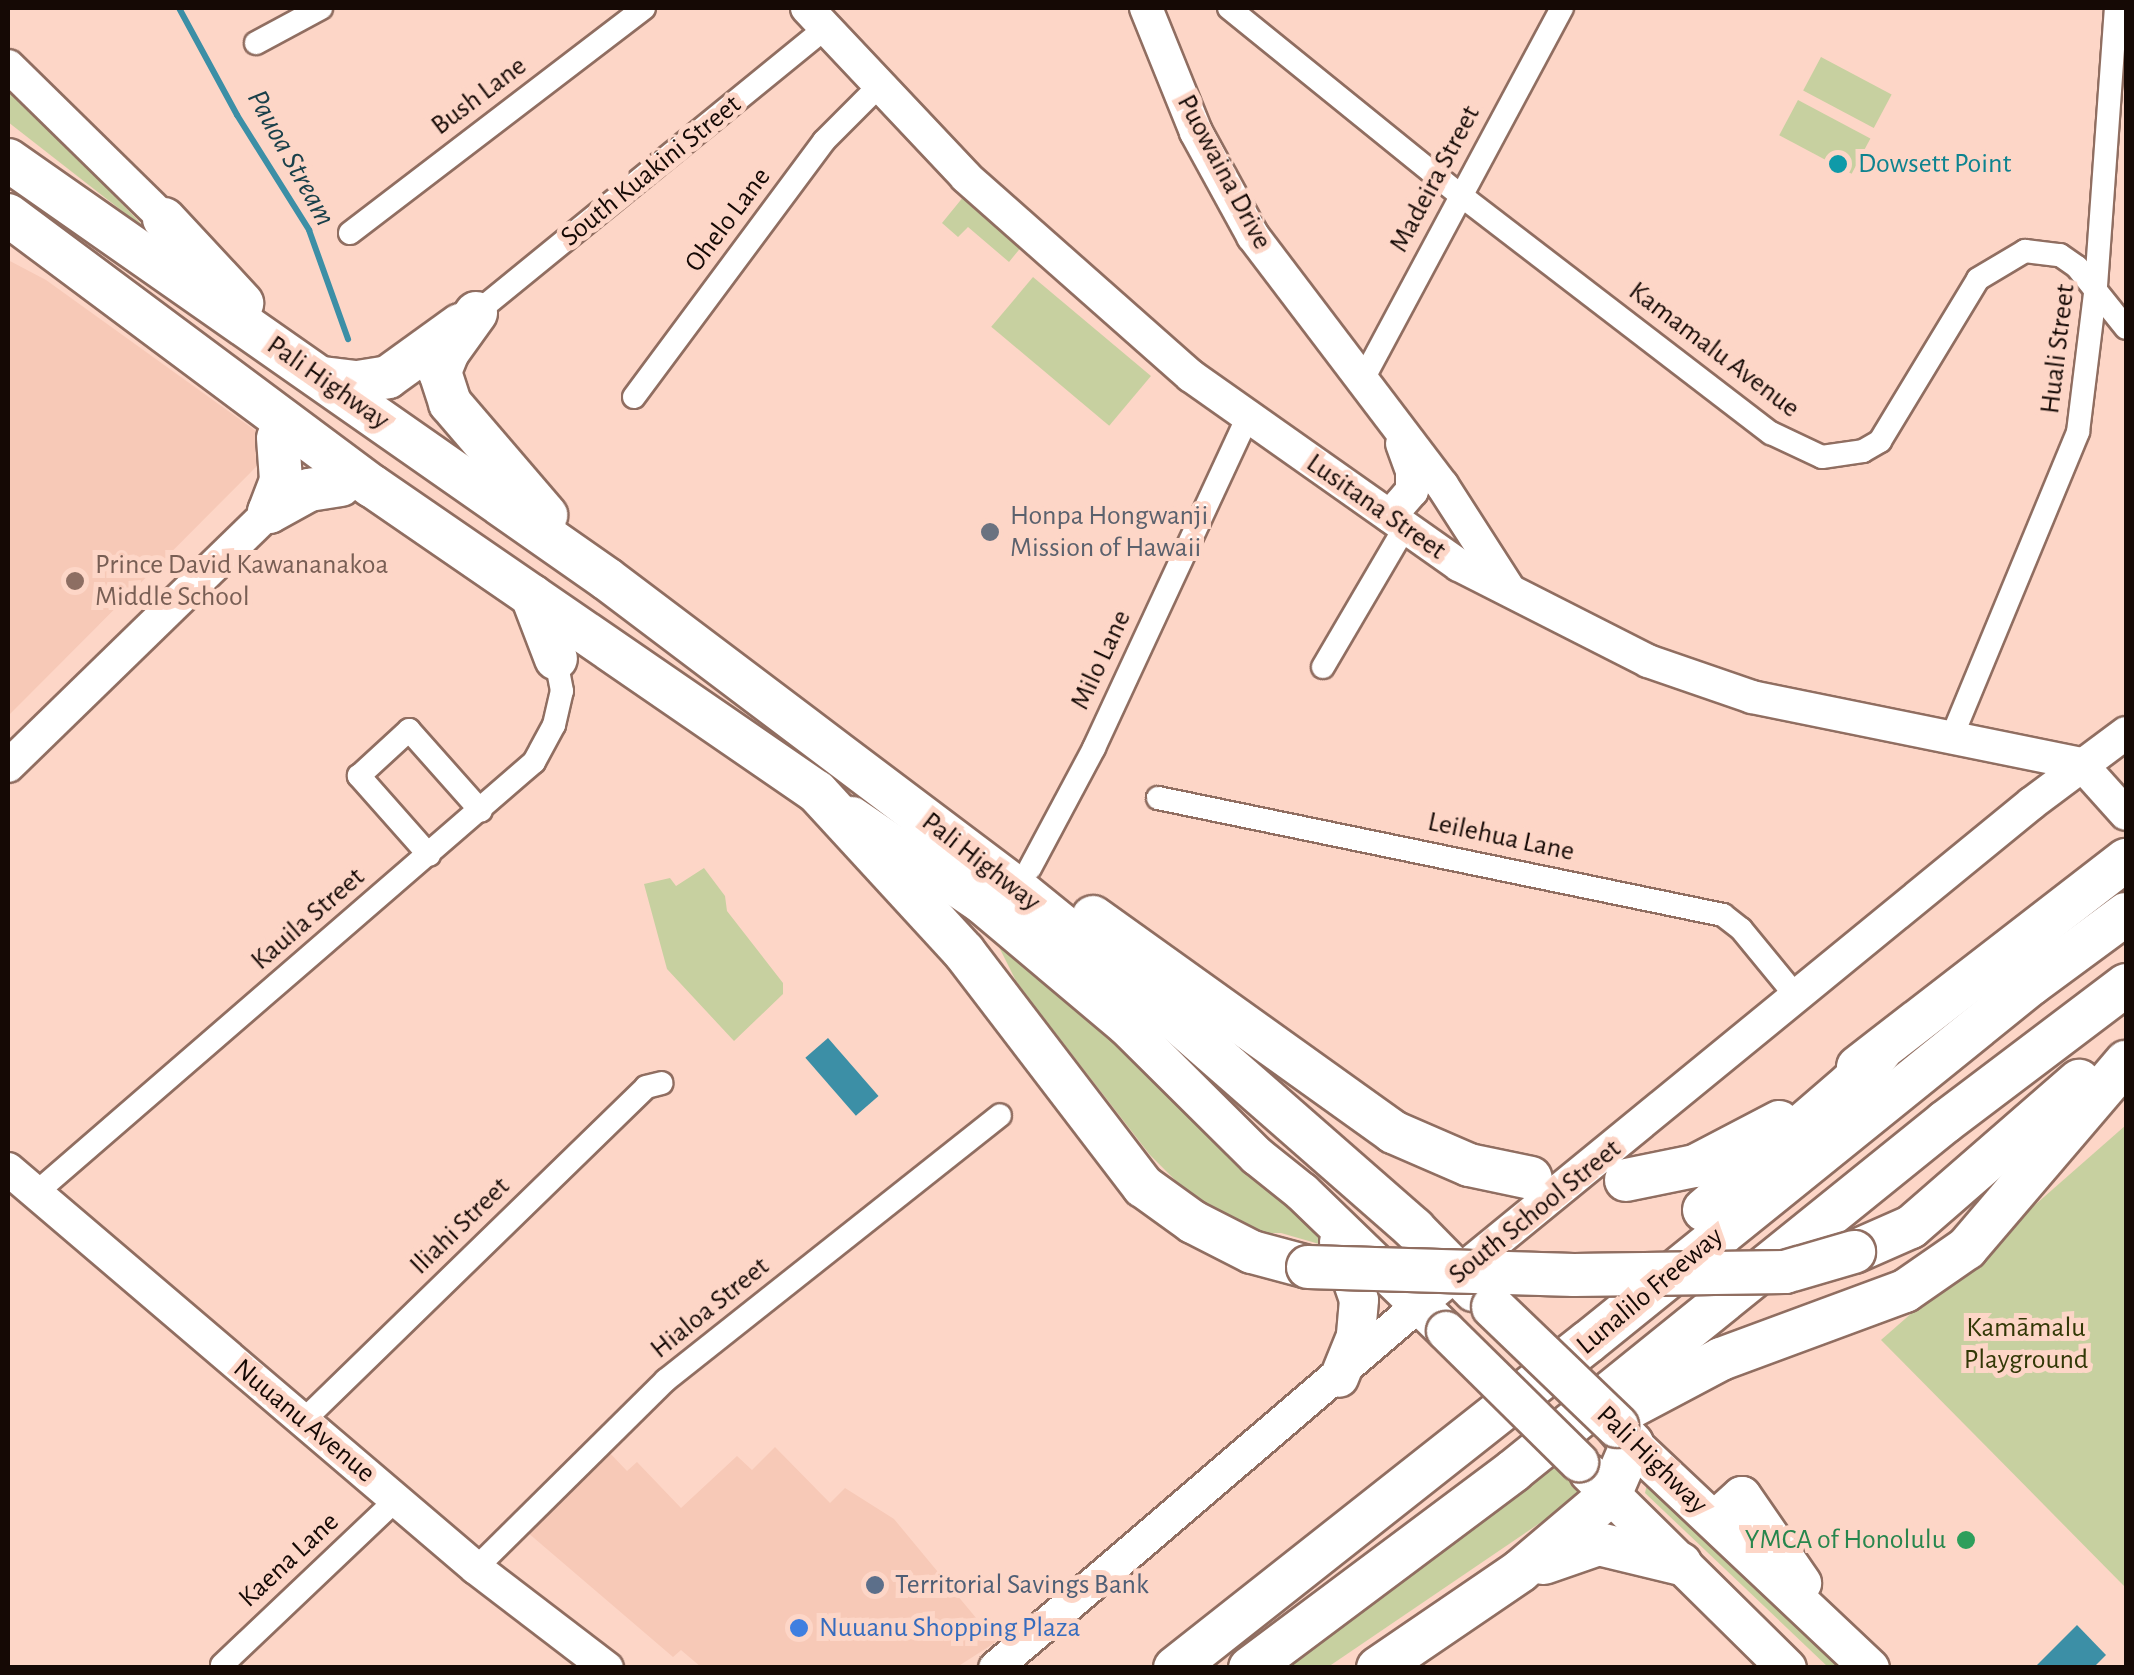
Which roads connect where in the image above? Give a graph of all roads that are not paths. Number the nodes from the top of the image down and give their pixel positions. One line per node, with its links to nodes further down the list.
1 (321, 8): 8 (street)
2 (644, 8): 15 (street, Bush Lane)
3 (1146, 8): 22 (main road, Puowaina Drive)
4 (1230, 8): 12 (street, Kamamalu Avenue)
5 (1562, 8): 12 (street, Madeira Street)
6 (2116, 8): 17 (street, Huali Street)
7 (816, 18): 10 (main road, Lusitana Street); 18 (street, South Kuakini Street)
8 (256, 44)
9 (8, 66): 14 (main road)
10 (879, 86): 23 (street, Ohelo Lane); 24 (main road, Lusitana Street)
11 (8, 160): 20 (highway, Pali Highway)
12 (1460, 194): 17 (street, Kamamalu Avenue); 22 (street, Madeira Street)
13 (8, 215): 30 (highway, Pali Highway)
14 (164, 219): 20 (highway)
15 (350, 233)
16 (8, 250): 26 (highway)
17 (2096, 286): 19 (street, Kamamalu Avenue); 38 (street, Huali Street)
18 (476, 314): 21 (highway); 31 (highway)
19 (2126, 328)
20 (276, 347): 21 (highway, Pali Highway)
21 (323, 378): 31 (highway, Pali Highway)
22 (1362, 381): 25 (main road, Puowaina Drive)
23 (634, 397)
24 (1247, 419): 29 (main road, Lusitana Street); 47 (street, Milo Lane)
25 (1392, 421): 29 (main road); 32 (main road)
26 (278, 438): 27 (highway); 28 (highway)
27 (340, 485): 28 (highway); 30 (highway)
28 (269, 512): 40 (main road)
29 (1397, 522): 32 (main road, Lusitana Street); 35 (street)
30 (481, 562): 33 (highway, Pali Highway)
31 (606, 579): 36 (highway, Pali Highway)
32 (1508, 588): 38 (main road, Lusitana Street)
33 (532, 596): 34 (highway); 41 (highway, Pali Highway)
34 (556, 658): 44 (street, Kauila Street)
35 (1323, 666)
36 (805, 727): 47 (highway); 61 (highway, Pali Highway)
37 (2126, 732): 39 (main road, South School Street)
38 (1953, 734): 39 (main road, Lusitana Street)
39 (2081, 764): 43 (main road); 50 (main road, South School Street)
40 (8, 766)
41 (817, 792): 51 (highway, bridge); 60 (main road, Pali Highway)
42 (1158, 798): 50 (street, Leilehua Lane)
43 (2117, 803)
44 (481, 812): 45 (street, Kauila Street); 45 (street)
45 (429, 856): 59 (street, Kauila Street)
46 (2126, 860): 52 (highway)
47 (1030, 868): 57 (highway)
48 (2126, 914): 72 (highway, Lunalilo Freeway)
49 (2126, 985): 66 (highway, Lunalilo Freeway)
50 (1796, 996): 61 (main road, South School Street)
51 (2126, 1045)
52 (1879, 1053): 58 (highway); 72 (highway)
53 (2126, 1062): 66 (highway)
54 (662, 1082): 64 (street, Iliahi Street)
55 (1000, 1116): 70 (street, Hialoa Street)
56 (8, 1169): 59 (main road, Nuuanu Avenue)
57 (1532, 1178)
58 (1626, 1180)
59 (37, 1192): 64 (main road, Nuuanu Avenue)
60 (1302, 1192): 62 (main road, Pali Highway); 63 (main road)
61 (1458, 1276): 62 (main road, South School Street); 65 (highway, Pali Highway, bridge)
62 (1433, 1318): 63 (main road, South School Street); 67 (main road, Pali Highway, bridge)
63 (1339, 1378): 75 (main road, South School Street)
64 (304, 1420): 68 (main road, Nuuanu Avenue)
65 (1625, 1435): 67 (highway); 80 (main road, Pali Highway)
66 (1513, 1471): 77 (highway, Lunalilo Freeway)
67 (1610, 1494): 69 (main road, Pali Highway); 71 (highway)
68 (398, 1499): 70 (main road, Nuuanu Avenue); 73 (street, Kaena Lane)
69 (1681, 1564): 71 (highway); 79 (main road, Pali Highway)
70 (476, 1568): 74 (main road, Nuuanu Avenue)
71 (1520, 1571): 78 (highway)
72 (1266, 1598): 76 (highway, Lunalilo Freeway)
73 (222, 1665)
74 (607, 1668)
75 (994, 1668)
76 (1175, 1668)
77 (1250, 1668)
78 (1378, 1668)
79 (1788, 1668)
80 (1870, 1668)

